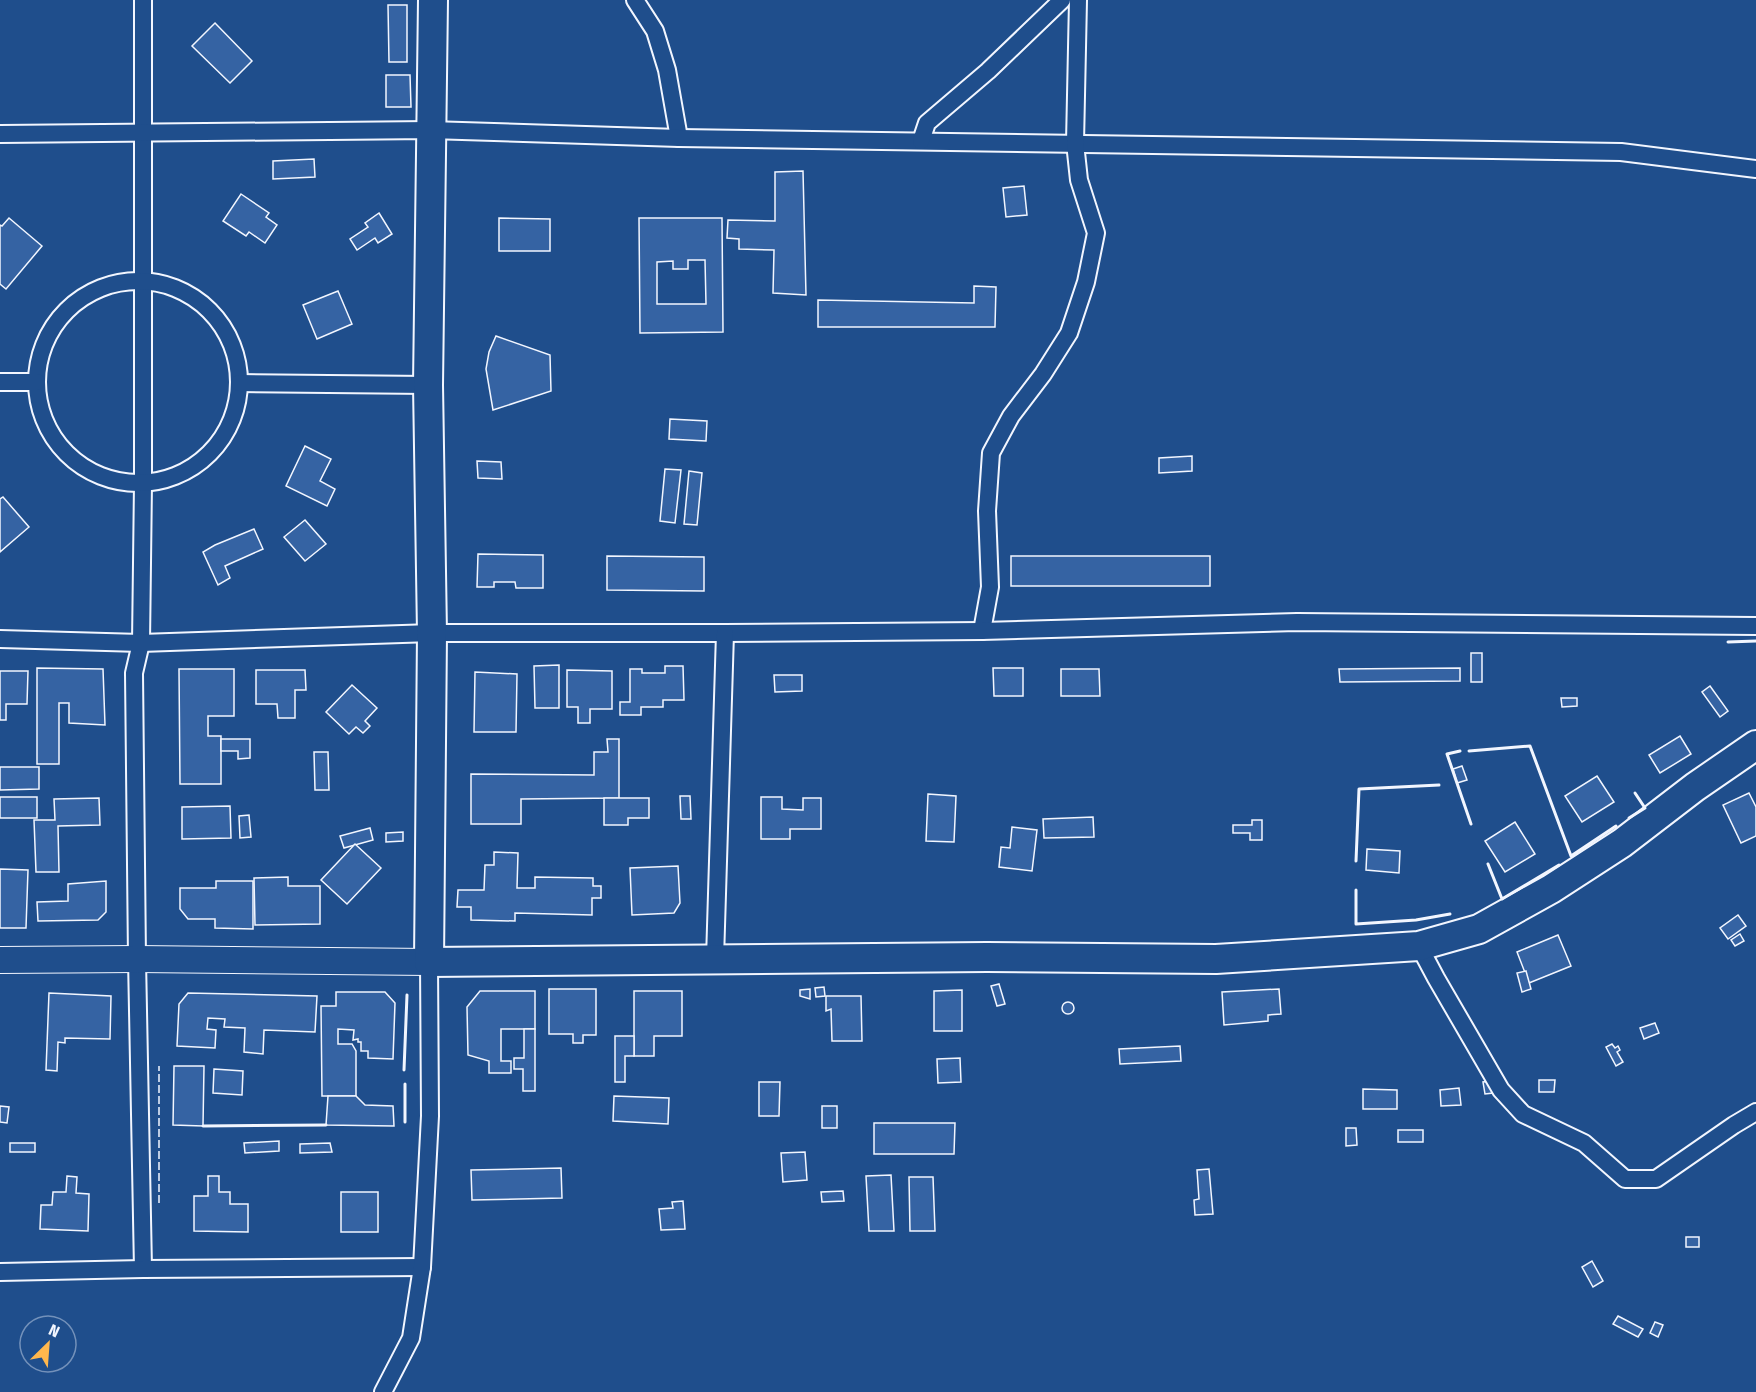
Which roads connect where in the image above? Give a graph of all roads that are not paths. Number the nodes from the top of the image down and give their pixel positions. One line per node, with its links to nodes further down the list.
1 (143, 0): 8 (street)
2 (433, 0): 6 (highway)
3 (635, 0): 9 (street)
4 (1062, 0): 10 (street)
5 (1078, 0): 11 (street)
6 (430, 130): 8 (street); 9 (street); 17 (highway)
7 (0, 134): 8 (street)
8 (142, 134): 13 (street)
9 (679, 138): 10 (street)
10 (921, 141): 11 (street)
11 (1075, 143): 12 (street); 20 (street)
12 (1756, 169)
13 (143, 282): 15 (street); 16 (street); 18 (street)
14 (0, 382): 15 (street)
15 (37, 382): 18 (street)
16 (239, 382): 17 (street); 18 (street)
17 (428, 385): 21 (highway)
18 (144, 483): 24 (street)
19 (1756, 626): 20 (street)
20 (981, 631): 22 (street)
21 (432, 633): 22 (street); 24 (street); 30 (highway)
22 (725, 633): 28 (street)
23 (0, 639): 24 (street)
24 (141, 643): 27 (street)
25 (1756, 745): 26 (highway)
26 (1419, 946): 28 (highway); 31 (street)
27 (137, 959): 29 (main road); 30 (main road); 33 (street)
28 (715, 959): 30 (highway)
29 (0, 960)
30 (429, 962): 32 (street)
31 (1756, 1112)
32 (422, 1267): 33 (street); 35 (street)
33 (143, 1269): 34 (street)
34 (0, 1272)
35 (383, 1392)

